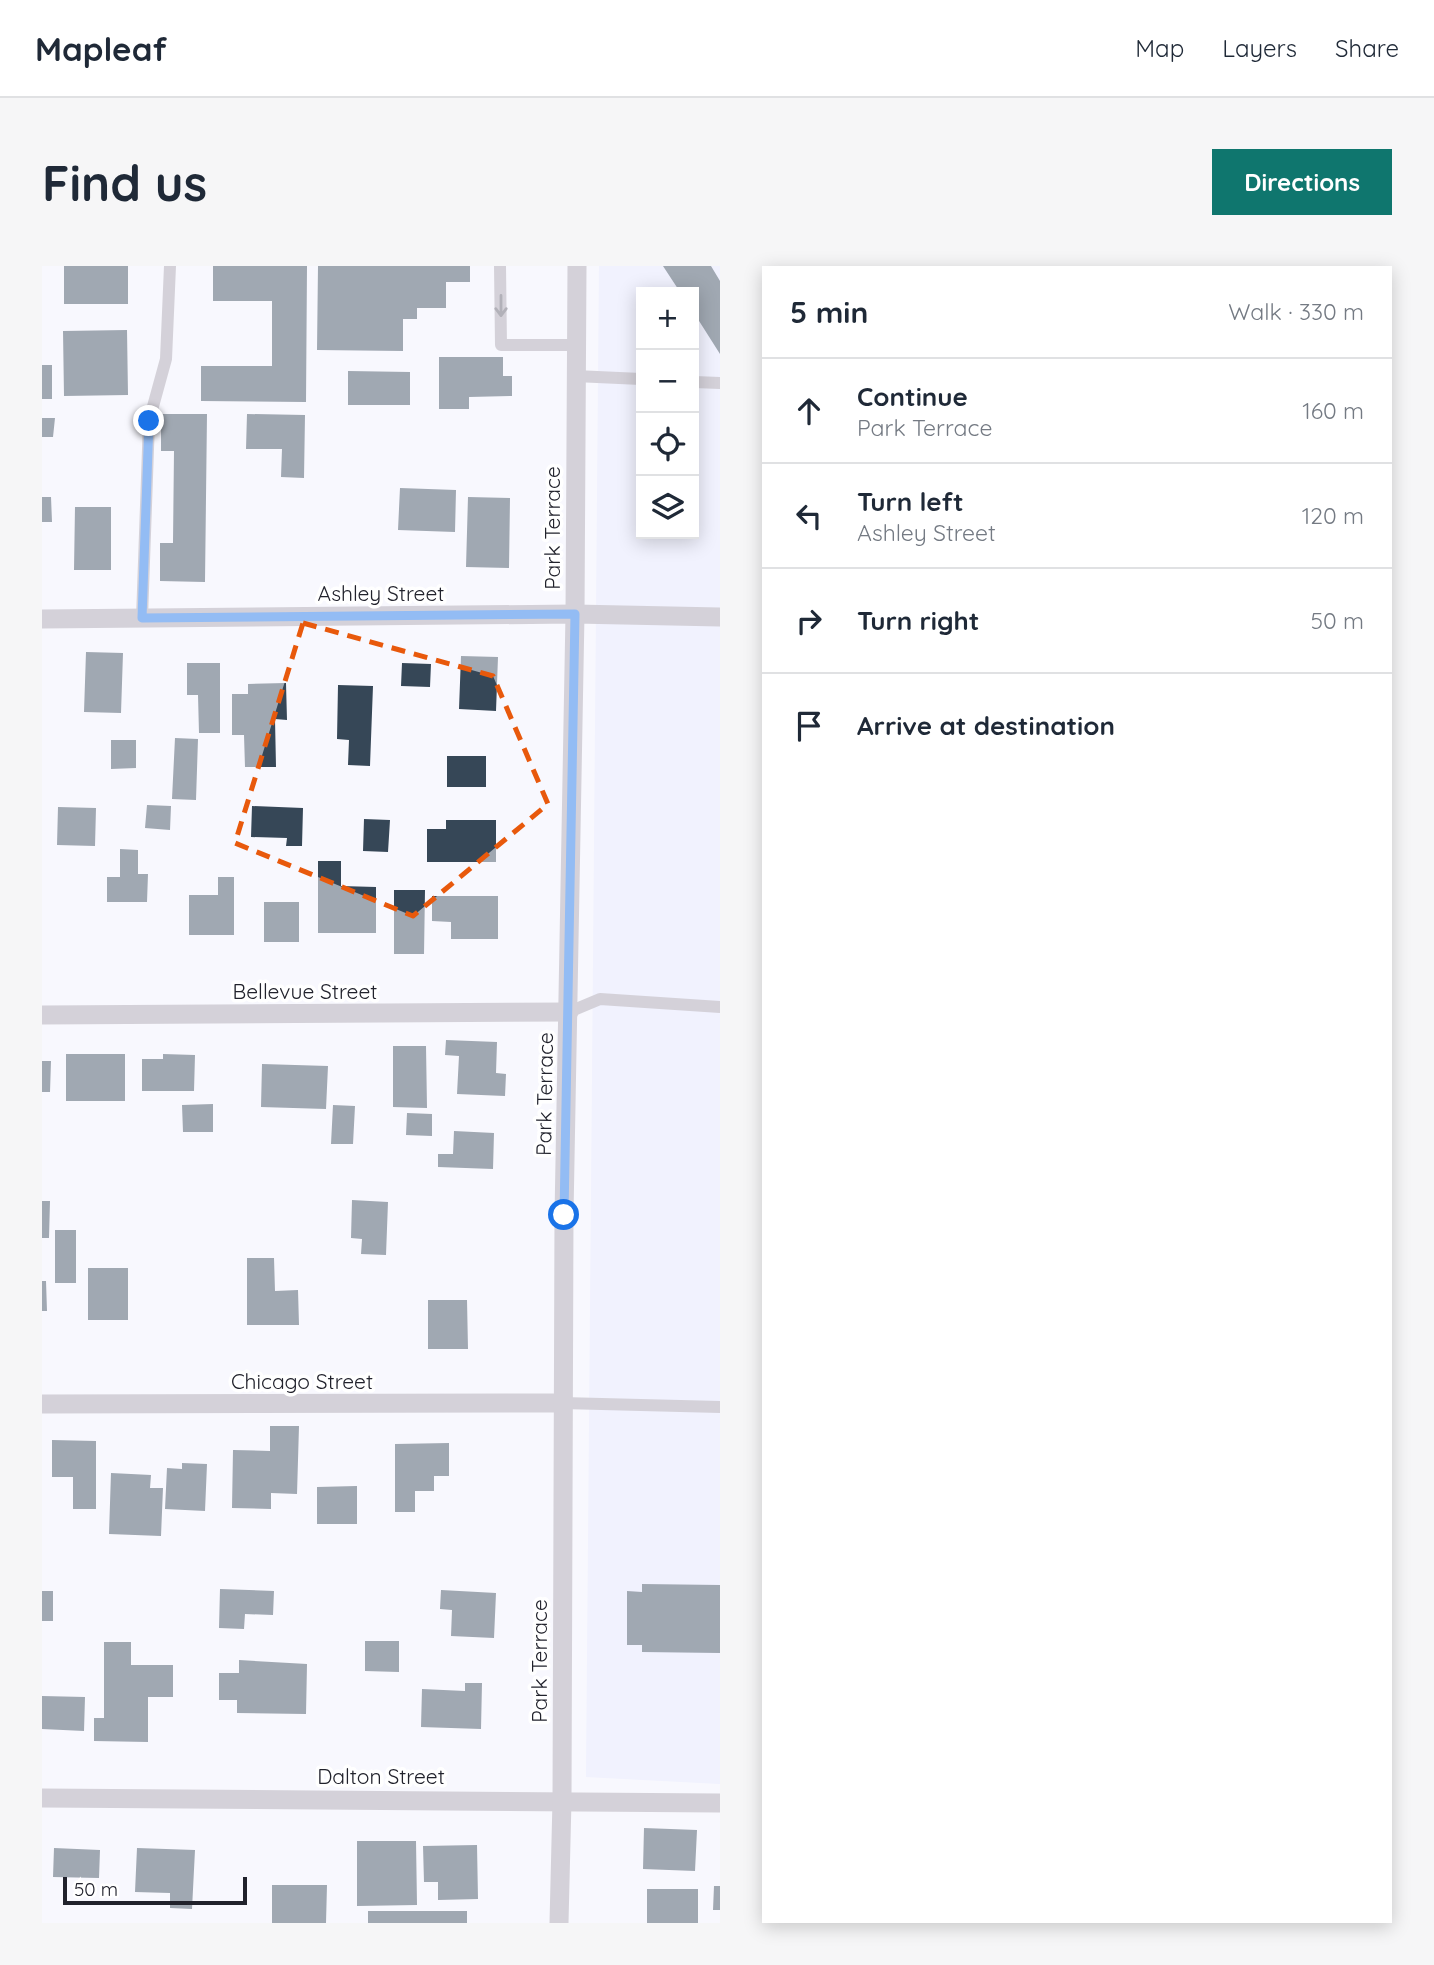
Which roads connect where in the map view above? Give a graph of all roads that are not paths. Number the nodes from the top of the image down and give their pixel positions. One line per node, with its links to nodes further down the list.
1 (170, 266): 11 (lane)
2 (500, 266): 4 (lane, one-way to 4)
3 (577, 266): 4 (street, Park Terrace)
4 (576, 345): 5 (street, Park Terrace)
5 (575, 376): 6 (lane); 9 (street, Park Terrace)
6 (636, 379)
7 (699, 382): 8 (lane)
8 (720, 383)
9 (575, 614): 10 (street, Ashley Street); 11 (street, Ashley Street); 14 (street, Park Terrace)
10 (720, 617)
11 (142, 618): 12 (street, Ashley Street)
12 (42, 619)
13 (720, 1007): 14 (lane)
14 (569, 1012): 15 (street, Bellevue Street); 16 (street, Park Terrace)
15 (42, 1015)
16 (562, 1403): 17 (street, Chicago Street); 18 (lane); 20 (street, Park Terrace)
17 (42, 1404)
18 (720, 1407)
19 (42, 1798): 20 (street, Dalton Street)
20 (562, 1800): 21 (street, Dalton Street); 22 (street, Park Terrace)
21 (720, 1803)
22 (559, 1923)

